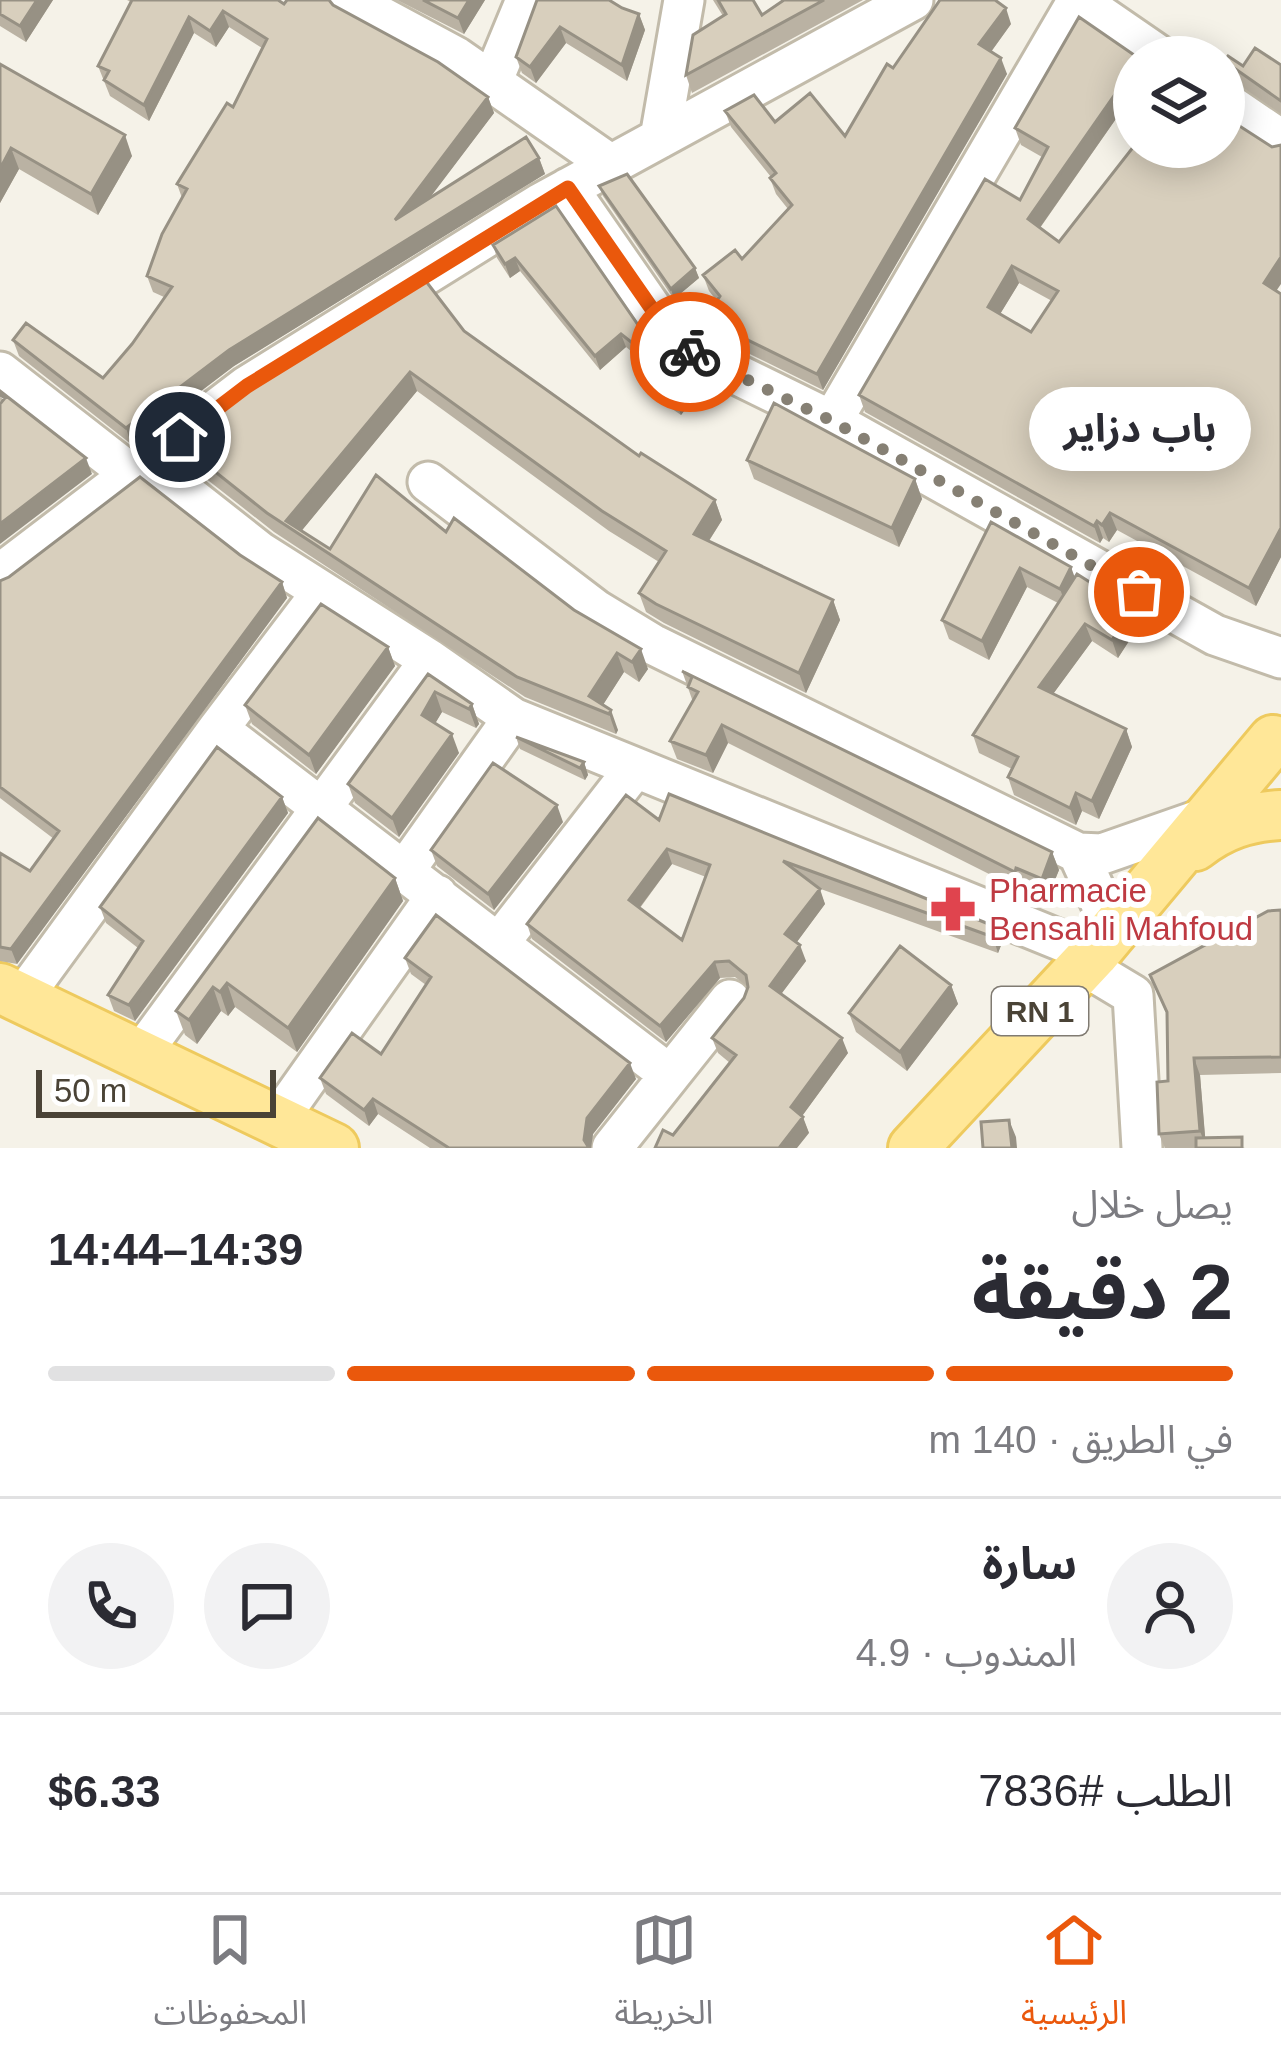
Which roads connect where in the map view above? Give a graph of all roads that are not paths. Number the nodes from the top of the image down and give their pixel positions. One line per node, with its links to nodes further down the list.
1 (350, 0): 7 (street)
2 (526, 0): 7 (street)
3 (684, 0): 9 (street)
4 (913, 0): 9 (street)
5 (1078, 0): 6 (street); 14 (street)
6 (1130, 36)
7 (492, 82): 11 (street)
8 (1245, 115): 10 (street)
9 (660, 138): 11 (street)
10 (1281, 140)
11 (611, 165): 12 (street)
12 (568, 188): 14 (street); 15 (street)
13 (0, 372): 15 (street)
14 (832, 421): 19 (street)
15 (139, 469): 17 (street); 18 (street)
16 (428, 482): 28 (street)
17 (0, 574)
18 (322, 592): 20 (street); 22 (street)
19 (1281, 658)
20 (430, 660): 21 (street); 25 (street)
21 (513, 718): 24 (street); 29 (street)
22 (218, 729): 25 (street); 34 (street)
23 (1277, 736): 26 (main road); 27 (main road, RN 1)
24 (635, 768): 32 (street); 33 (street)
25 (322, 806): 29 (street); 36 (street)
26 (1281, 812): 30 (main road, RN 1)
27 (1208, 818): 28 (street); 30 (main road, RN 1)
28 (1078, 853): 33 (street)
29 (405, 870): 31 (street)
30 (1163, 872): 33 (main road, RN 1)
31 (437, 895): 32 (street); 38 (street)
32 (499, 943): 37 (street)
33 (1097, 950): 41 (main road, RN 1); 42 (street)
34 (11, 993): 36 (main road)
35 (730, 1000): 37 (street)
36 (140, 1055): 38 (main road)
37 (670, 1075): 40 (street)
38 (277, 1121): 39 (main road)
39 (334, 1148)
40 (612, 1148)
41 (913, 1148)
42 (1142, 1148)

